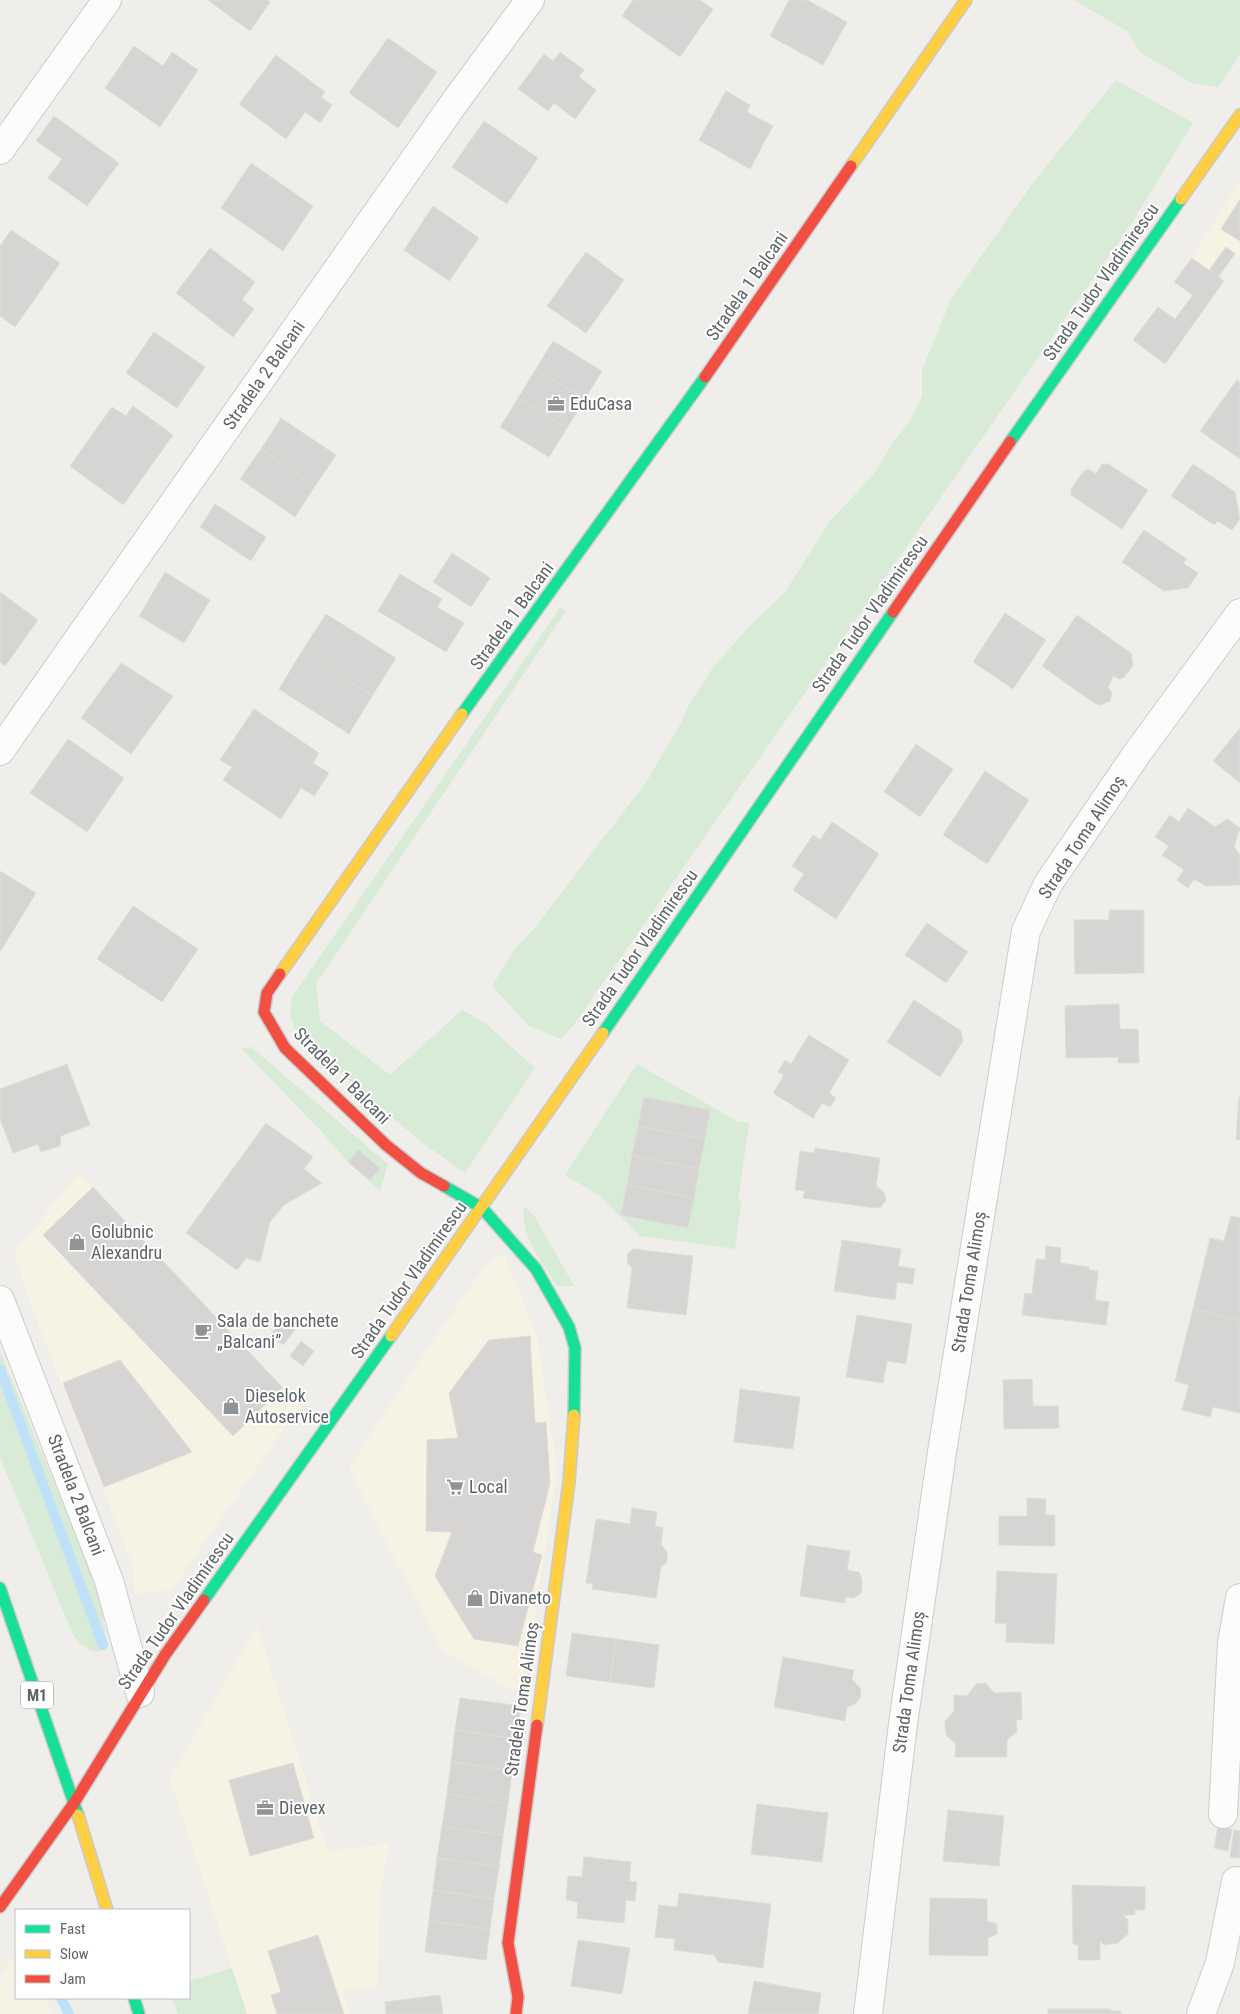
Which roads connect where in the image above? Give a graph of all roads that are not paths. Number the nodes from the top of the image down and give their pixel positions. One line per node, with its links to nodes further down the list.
1 (107, 0): 5 (street)
2 (530, 0): 7 (street, Stradela 2 Balcani)
3 (966, 0): 8 (main road, Stradela 1 Balcani)
4 (1240, 116): 8 (main road, Strada Tudor Vladimirescu)
5 (0, 150)
6 (1240, 614): 21 (street, Strada Toma Alimoș)
7 (0, 751)
8 (482, 1208): 12 (main road, Strada Tudor Vladimirescu); 20 (main road, Stradela Toma Alimoș)
9 (0, 1300): 12 (street, Stradela 2 Balcani)
10 (0, 1588): 13 (main road, M1)
11 (1240, 1598): 14 (street)
12 (140, 1693): 13 (main road, Strada Tudor Vladimirescu)
13 (74, 1803): 16 (main road, Strada Tudor Vladimirescu); 17 (main road, M1)
14 (1223, 1814)
15 (1236, 1882): 22 (street)
16 (0, 1907)
17 (107, 1909)
18 (134, 1999): 19 (main road)
19 (139, 2014)
20 (516, 2014)
21 (868, 2014)
22 (1201, 2014)

